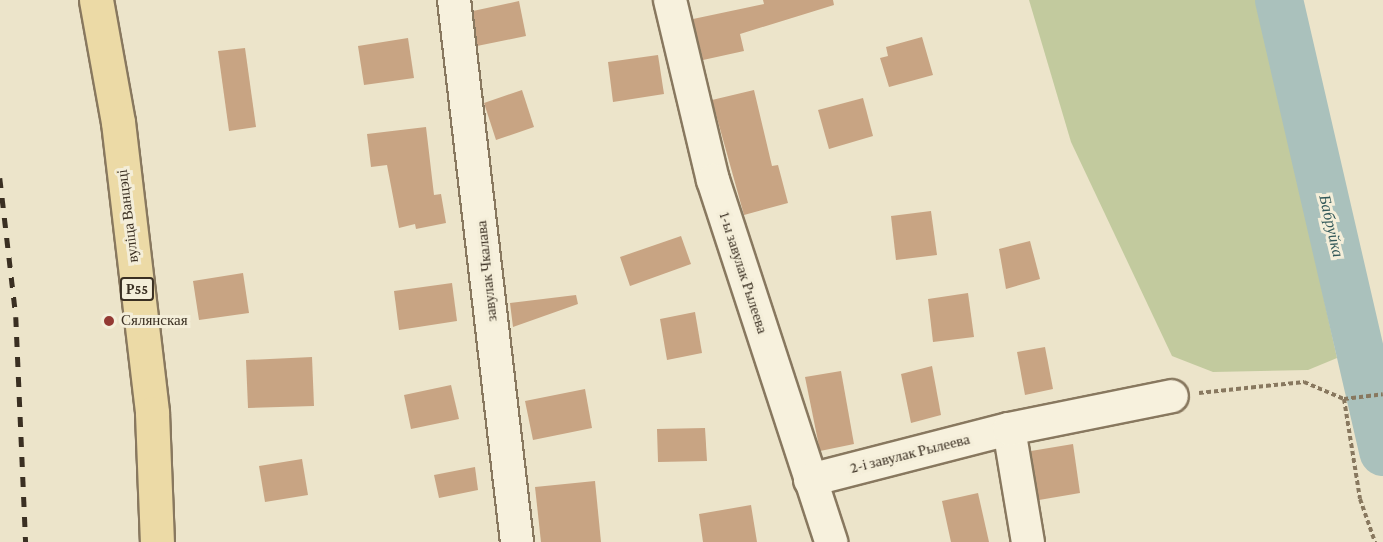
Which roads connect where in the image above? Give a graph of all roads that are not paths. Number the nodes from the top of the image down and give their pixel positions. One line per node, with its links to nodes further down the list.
1 (96, 0): 7 (main road, вуліца Ванцэці / Р55)
2 (454, 0): 8 (street, завулак Чкалава)
3 (670, 0): 6 (street, 1-ы завулак Рылеева)
4 (1172, 396): 5 (street, 2-і завулак Рылеева)
5 (1009, 429): 6 (street, 2-і завулак Рылеева); 10 (street)
6 (810, 480): 9 (street, 1-ы завулак Рылеева)
7 (158, 542)
8 (517, 542)
9 (831, 542)
10 (1028, 542)

